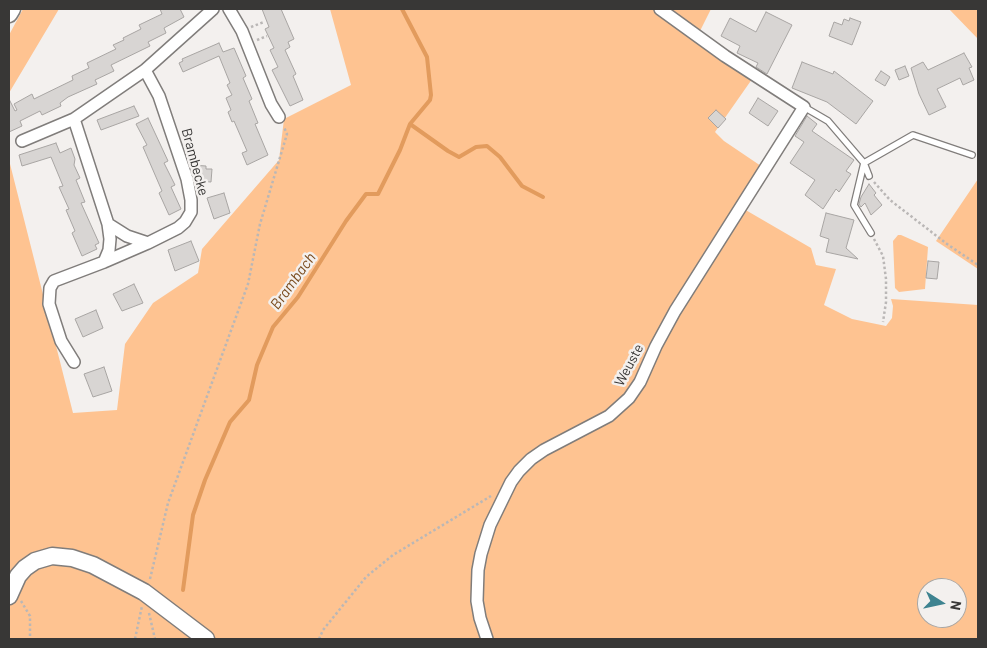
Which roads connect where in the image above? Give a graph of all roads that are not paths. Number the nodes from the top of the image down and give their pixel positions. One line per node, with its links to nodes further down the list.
1 (12, 9): 5 (main road)
2 (213, 9): 6 (street)
3 (229, 9): 8 (street)
4 (660, 9): 7 (street)
5 (9, 14)
6 (145, 70): 9 (street); 16 (street, Brambecke)
7 (804, 107): 12 (lane); 21 (street, Weuste)
8 (280, 117)
9 (74, 119): 10 (street); 14 (street)
10 (22, 140)
11 (972, 154): 12 (lane)
12 (864, 163): 13 (lane); 15 (lane)
13 (869, 176)
14 (108, 224): 16 (street); 17 (street)
15 (870, 233)
16 (148, 244): 17 (street, Brambecke)
17 (104, 262): 18 (street, Brambecke)
18 (74, 362)
19 (11, 591): 20 (main road)
20 (206, 639)
21 (487, 639)

